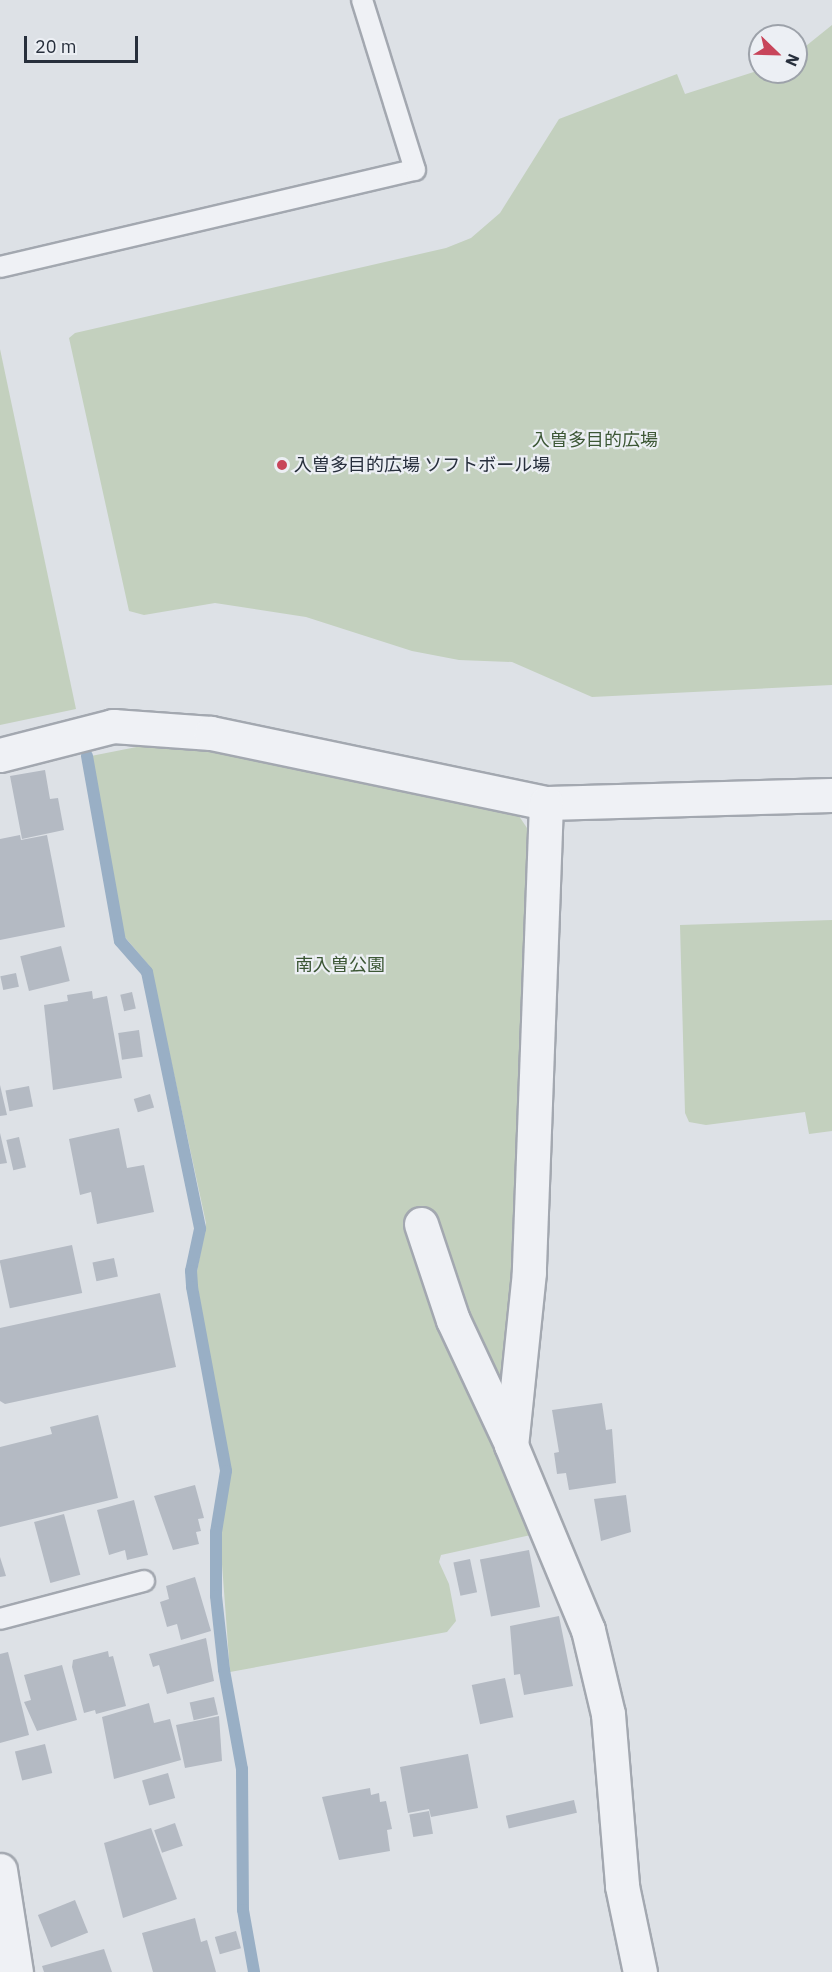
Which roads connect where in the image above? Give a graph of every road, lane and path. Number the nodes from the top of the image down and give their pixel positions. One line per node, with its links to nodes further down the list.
1 (362, 0): 2 (lane)
2 (0, 267)
3 (0, 755): 5 (street)
4 (832, 795): 5 (street)
5 (546, 803): 7 (street)
6 (421, 1224): 7 (street)
7 (511, 1444): 12 (street)
8 (144, 1581): 9 (lane)
9 (0, 1619)
10 (0, 1870): 11 (street)
11 (16, 1972)
12 (640, 1972)

